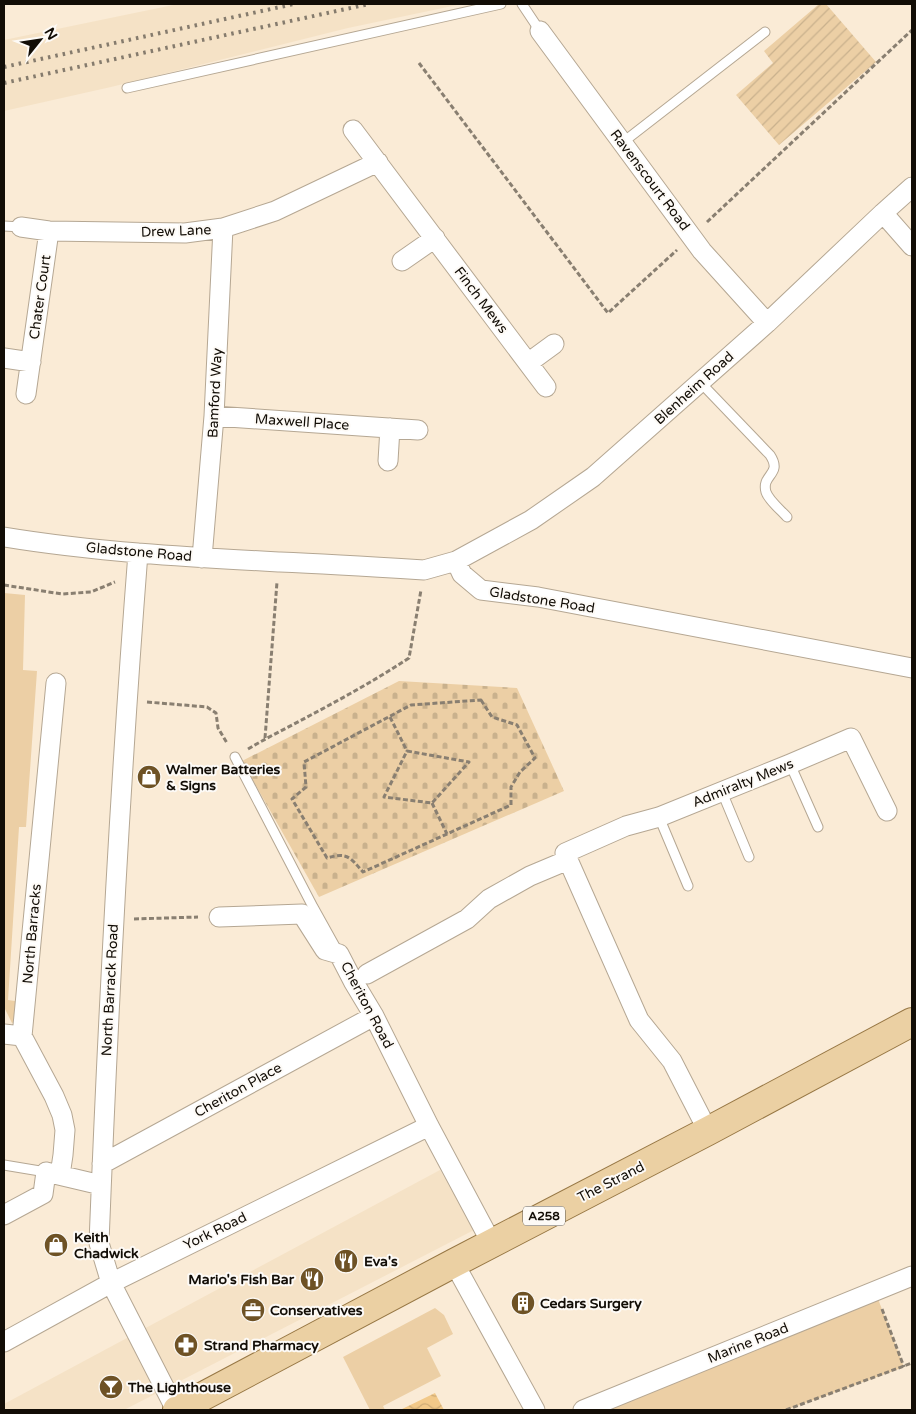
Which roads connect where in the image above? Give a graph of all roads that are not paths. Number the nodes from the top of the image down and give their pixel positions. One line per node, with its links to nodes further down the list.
1 (501, 4): 5 (lane)
2 (522, 4): 3 (lane)
3 (540, 31): 7 (street, Ravenscourt Road)
4 (765, 32): 7 (lane)
5 (127, 88)
6 (354, 130): 8 (street, Finch Mews)
7 (622, 143): 17 (street, Ravenscourt Road)
8 (378, 162): 12 (street, Drew Lane); 14 (street, Finch Mews)
9 (912, 187): 10 (street, Blenheim Road)
10 (883, 213): 15 (street); 17 (street, Blenheim Road)
11 (12, 226): 13 (street, Drew Lane)
12 (223, 228): 13 (street, Drew Lane); 25 (street, Bamford Way)
13 (49, 231): 20 (street, Chater Court)
14 (435, 238): 16 (street); 21 (street, Finch Mews)
15 (912, 246)
16 (402, 261)
17 (767, 323): 22 (street, Blenheim Road)
18 (554, 344): 21 (street)
19 (4, 358): 20 (street)
20 (31, 362): 24 (street, Chater Court)
21 (528, 363): 23 (street, Finch Mews)
22 (700, 382): 29 (lane); 33 (street, Blenheim Road)
23 (546, 387)
24 (26, 394)
25 (214, 416): 26 (street, Maxwell Place); 32 (street, Bamford Way)
26 (390, 428): 27 (street, Maxwell Place); 28 (street)
27 (418, 430)
28 (388, 461)
29 (787, 517)
30 (4, 537): 31 (street, Gladstone Road)
31 (130, 552): 32 (street, Gladstone Road); 53 (street, North Barrack Road)
32 (202, 558): 33 (street, Gladstone Road)
33 (456, 561): 34 (street, Gladstone Road)
34 (912, 668)
35 (56, 683): 50 (street, North Barracks)
36 (235, 757): 46 (lane)
37 (790, 764): 38 (street, Admiralty Mews); 39 (street, Admiralty Mews); 41 (lane)
38 (722, 792): 40 (street, Admiralty Mews); 42 (lane)
39 (887, 811)
40 (659, 817): 43 (street, Admiralty Mews); 44 (lane)
41 (818, 827)
42 (749, 858)
43 (568, 860): 47 (street, Admiralty Mews); 52 (street)
44 (688, 886)
45 (219, 917): 46 (street, Cheriton Road)
46 (340, 954): 48 (street, Cheriton Road)
47 (367, 974)
48 (374, 1016): 51 (street, Cheriton Road); 53 (street, Cheriton Place)
49 (912, 1022): 52 (main road, The Strand / A258)
50 (13, 1035): 55 (street, North Barracks)
51 (429, 1126): 58 (street, Cheriton Road); 61 (street, York Road)
52 (708, 1131): 58 (main road, The Strand / A258)
53 (102, 1164): 56 (street, North Barrack Road)
54 (4, 1165): 55 (lane)
55 (53, 1174): 56 (street); 57 (street, North Barracks)
56 (101, 1184): 61 (street, North Barrack Road)
57 (4, 1215)
58 (492, 1244): 59 (main road, The Strand / A258)
59 (454, 1264): 63 (main road, The Strand / A258); 64 (street)
60 (912, 1276): 65 (street, Marine Road)
61 (110, 1283): 62 (street, York Road); 63 (street, North Barrack Road)
62 (4, 1342)
63 (176, 1410)
64 (535, 1410)
65 (583, 1410)

